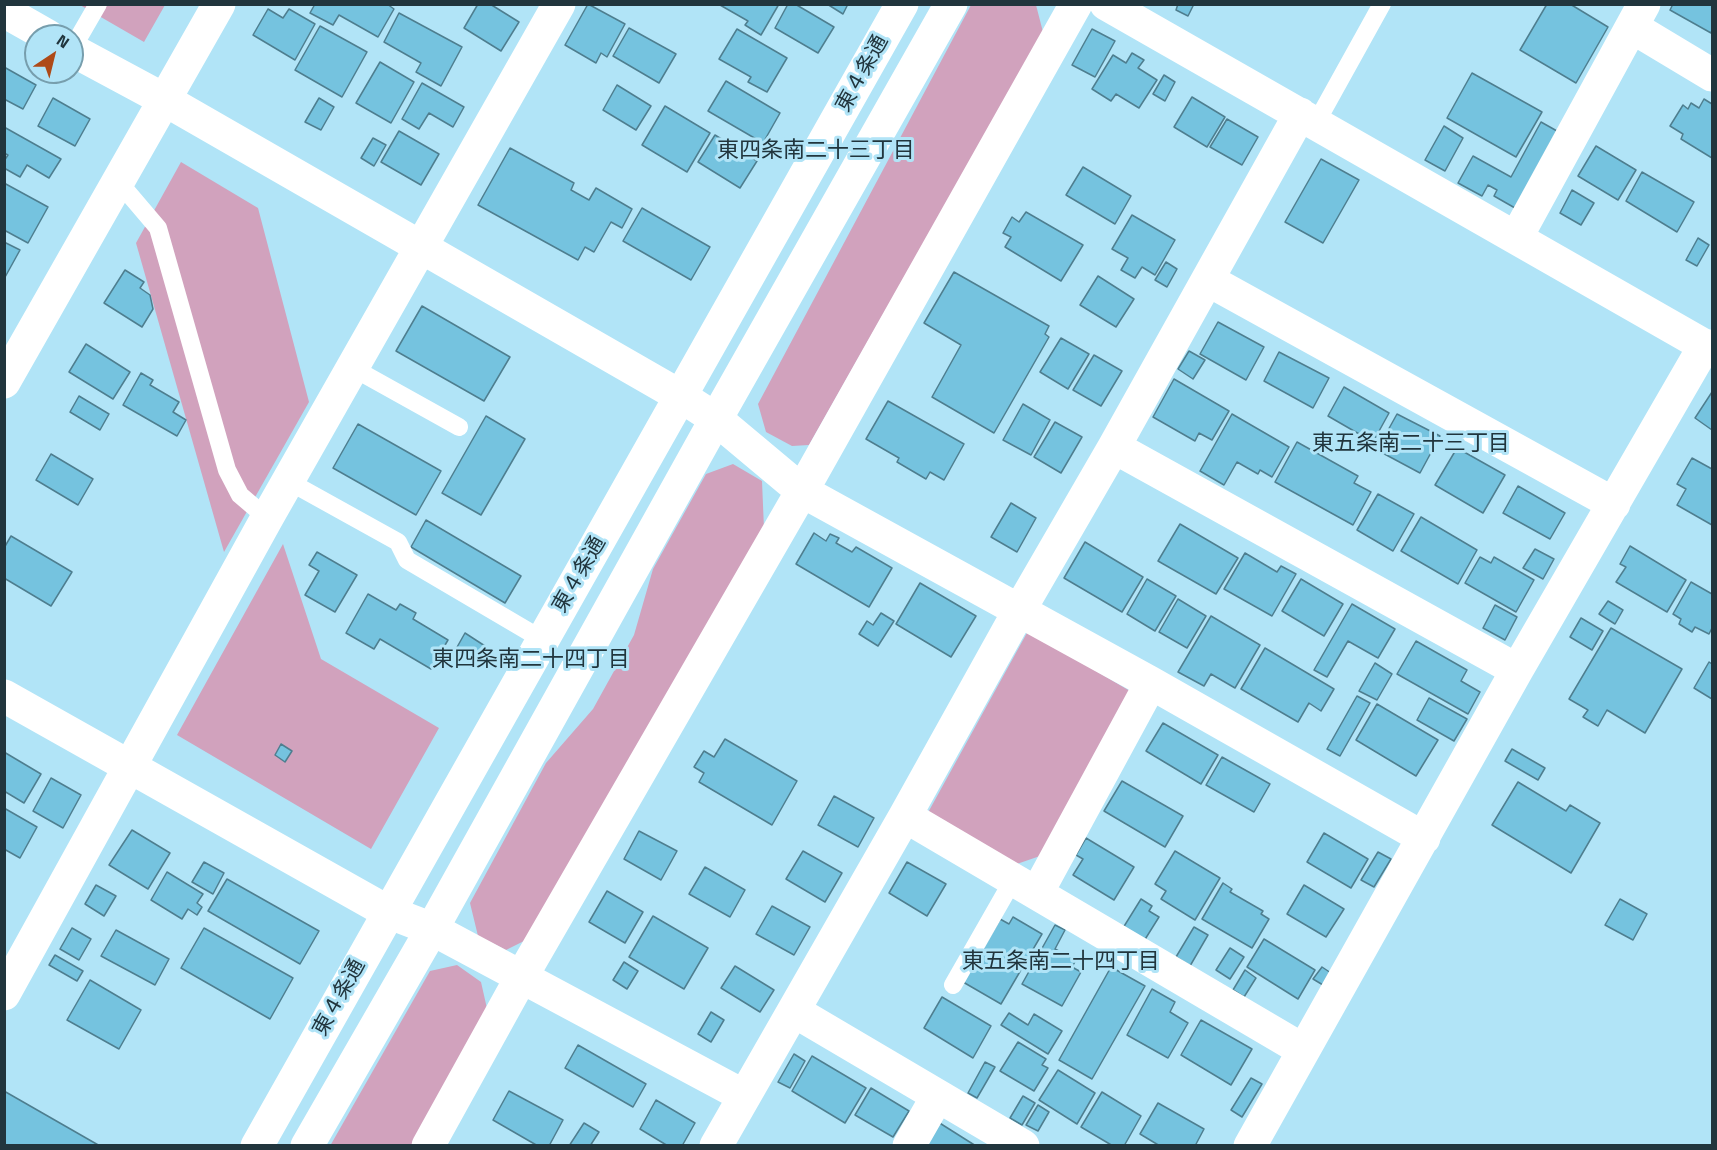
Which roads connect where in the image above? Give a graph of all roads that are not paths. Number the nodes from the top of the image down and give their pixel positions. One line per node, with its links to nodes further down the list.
1 (98, 4): 12 (lane)
2 (219, 4): 15 (street)
3 (559, 4): 19 (street)
4 (902, 4): 24 (street, 東４条通)
5 (951, 4): 25 (street, 東４条通)
6 (1076, 4): 29 (street)
7 (1107, 4): 16 (street)
8 (1382, 4): 16 (lane)
9 (4, 11): 11 (street)
10 (1638, 16): 14 (street); 18 (street)
11 (27, 24)
12 (84, 29)
13 (84, 56): 15 (street)
14 (1713, 75)
15 (165, 100): 17 (street); 19 (street)
16 (1308, 118): 18 (street); 20 (street)
17 (118, 181): 23 (street); 31 (lane)
18 (1516, 238): 21 (street)
19 (421, 248): 22 (street); 24 (street)
20 (1208, 280): 27 (street); 30 (street)
21 (1709, 347): 30 (street)
22 (353, 368): 26 (lane); 28 (street)
23 (4, 382)
24 (682, 397): 25 (street); 33 (street, 東４条通)
25 (716, 419): 29 (street); 42 (street, 東４条通)
26 (459, 427)
27 (1114, 447): 32 (street); 34 (street)
28 (288, 482): 31 (street); 33 (lane)
29 (802, 491): 32 (street); 43 (street)
30 (1614, 504): 34 (street)
31 (267, 518): 37 (street)
32 (1019, 611): 35 (street); 38 (street)
33 (543, 640): 41 (street, 東４条通)
34 (1517, 670): 39 (street)
35 (1151, 683): 39 (street); 40 (street)
36 (4, 696): 37 (street)
37 (130, 766): 41 (street); 45 (street)
38 (905, 816): 40 (street); 46 (street)
39 (1424, 838): 47 (street)
40 (1025, 886): 44 (lane); 47 (street)
41 (388, 912): 42 (street); 50 (street, 東４条通)
42 (432, 929): 43 (street); 51 (street, 東４条通)
43 (522, 976): 48 (street); 52 (street)
44 (953, 985)
45 (4, 994)
46 (794, 1011): 48 (street); 49 (street)
47 (1303, 1050): 56 (street)
48 (744, 1096): 53 (street)
49 (938, 1096): 54 (street); 55 (street)
50 (257, 1146)
51 (308, 1146)
52 (428, 1146)
53 (717, 1146)
54 (909, 1146)
55 (1023, 1146)
56 (1250, 1146)

